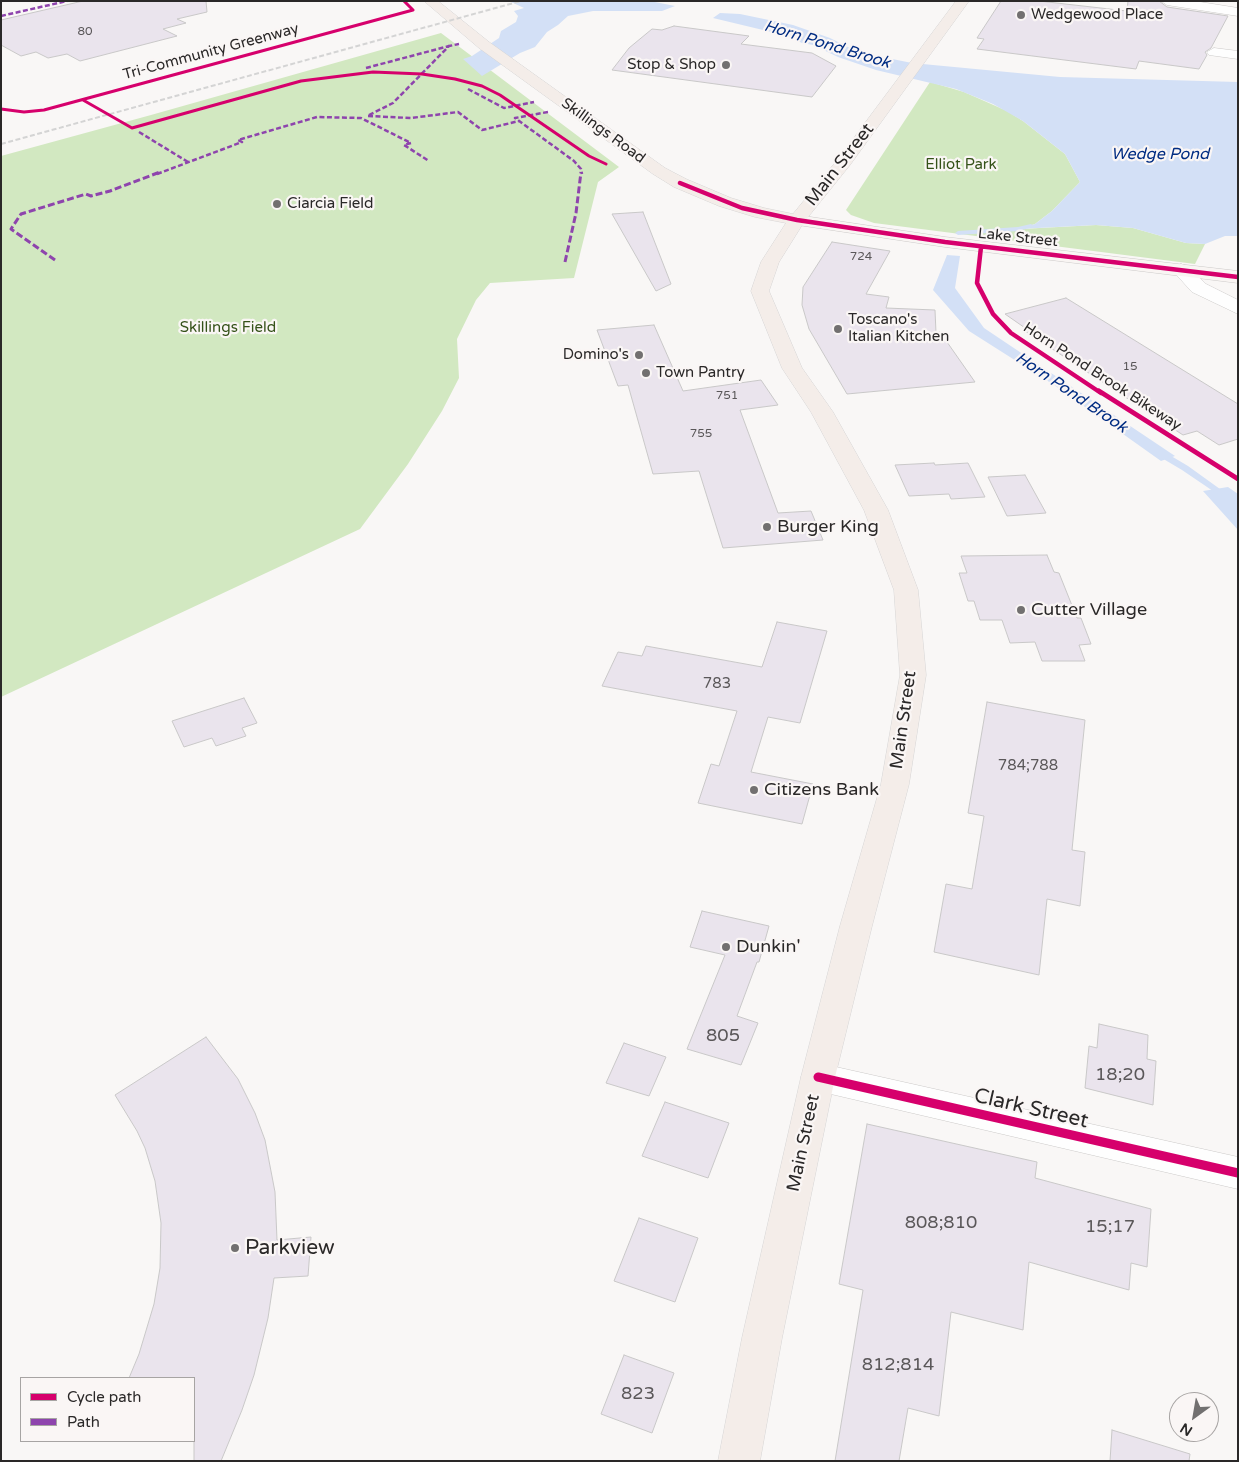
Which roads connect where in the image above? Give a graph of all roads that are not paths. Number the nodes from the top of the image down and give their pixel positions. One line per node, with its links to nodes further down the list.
1 (430, 1): 7 (main road, Skillings Road)
2 (963, 1): 7 (main road, Main Street)
3 (1167, 1): 4 (street)
4 (1238, 12)
5 (1214, 52): 6 (street)
6 (1238, 55)
7 (797, 220): 8 (street, Lake Street); 11 (main road, Main Street)
8 (1181, 270): 9 (street, Lake Street); 10 (street)
9 (1238, 277)
10 (1238, 308)
11 (818, 1078): 12 (street, Clark Street); 13 (main road, Main Street)
12 (1238, 1173)
13 (740, 1461)

